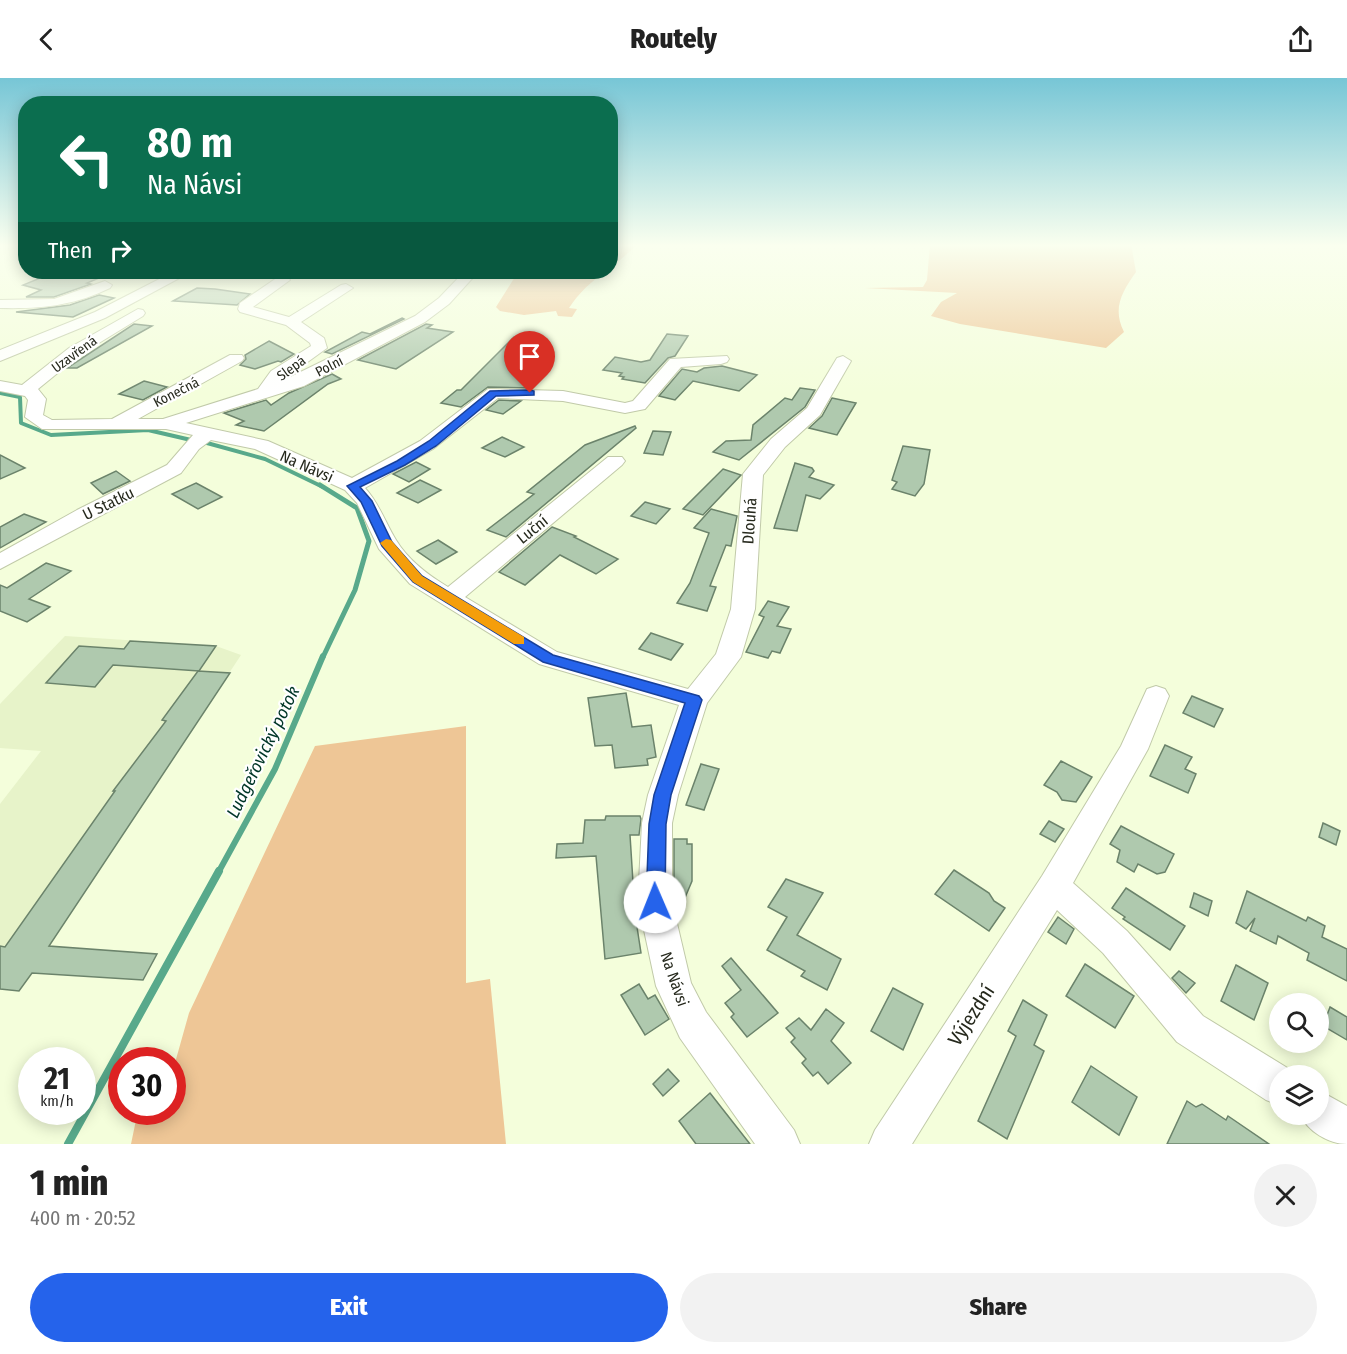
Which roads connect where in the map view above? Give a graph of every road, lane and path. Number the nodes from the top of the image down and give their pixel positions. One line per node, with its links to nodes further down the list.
1 (87, 294): 7 (street)
2 (153, 294): 11 (street, Uzavřená)
3 (164, 294): 16 (street, Uzavřená)
4 (263, 294): 9 (street, Slepá)
5 (337, 294): 9 (street)
6 (451, 294): 8 (street, Polní)
7 (0, 304)
8 (420, 319): 10 (street); 17 (street, Polní)
9 (291, 322): 17 (street, Slepá)
10 (437, 323)
11 (0, 356)
12 (236, 358): 18 (street, Konečná)
13 (721, 359): 22 (street)
14 (843, 361): 26 (street, Dlouhá)
15 (0, 386): 16 (street)
16 (27, 390): 18 (street, Na Návsi)
17 (263, 394): 19 (street, Polní)
18 (115, 424): 19 (street, Na Návsi)
19 (166, 424): 20 (street, Na Návsi)
20 (208, 433): 22 (street, Na Návsi); 23 (street, U Statku)
21 (615, 461): 24 (street, Luční)
22 (352, 486): 24 (street, Na Návsi)
23 (0, 562)
24 (449, 598): 26 (street, Na Návsi)
25 (1156, 696): 27 (street, Výjezdní)
26 (694, 700): 31 (street, Na Návsi)
27 (1054, 886): 28 (street); 32 (street, Výjezdní)
28 (1269, 1079)
29 (1329, 1117): 30 (street)
30 (1347, 1129)
31 (780, 1144)
32 (889, 1144)

